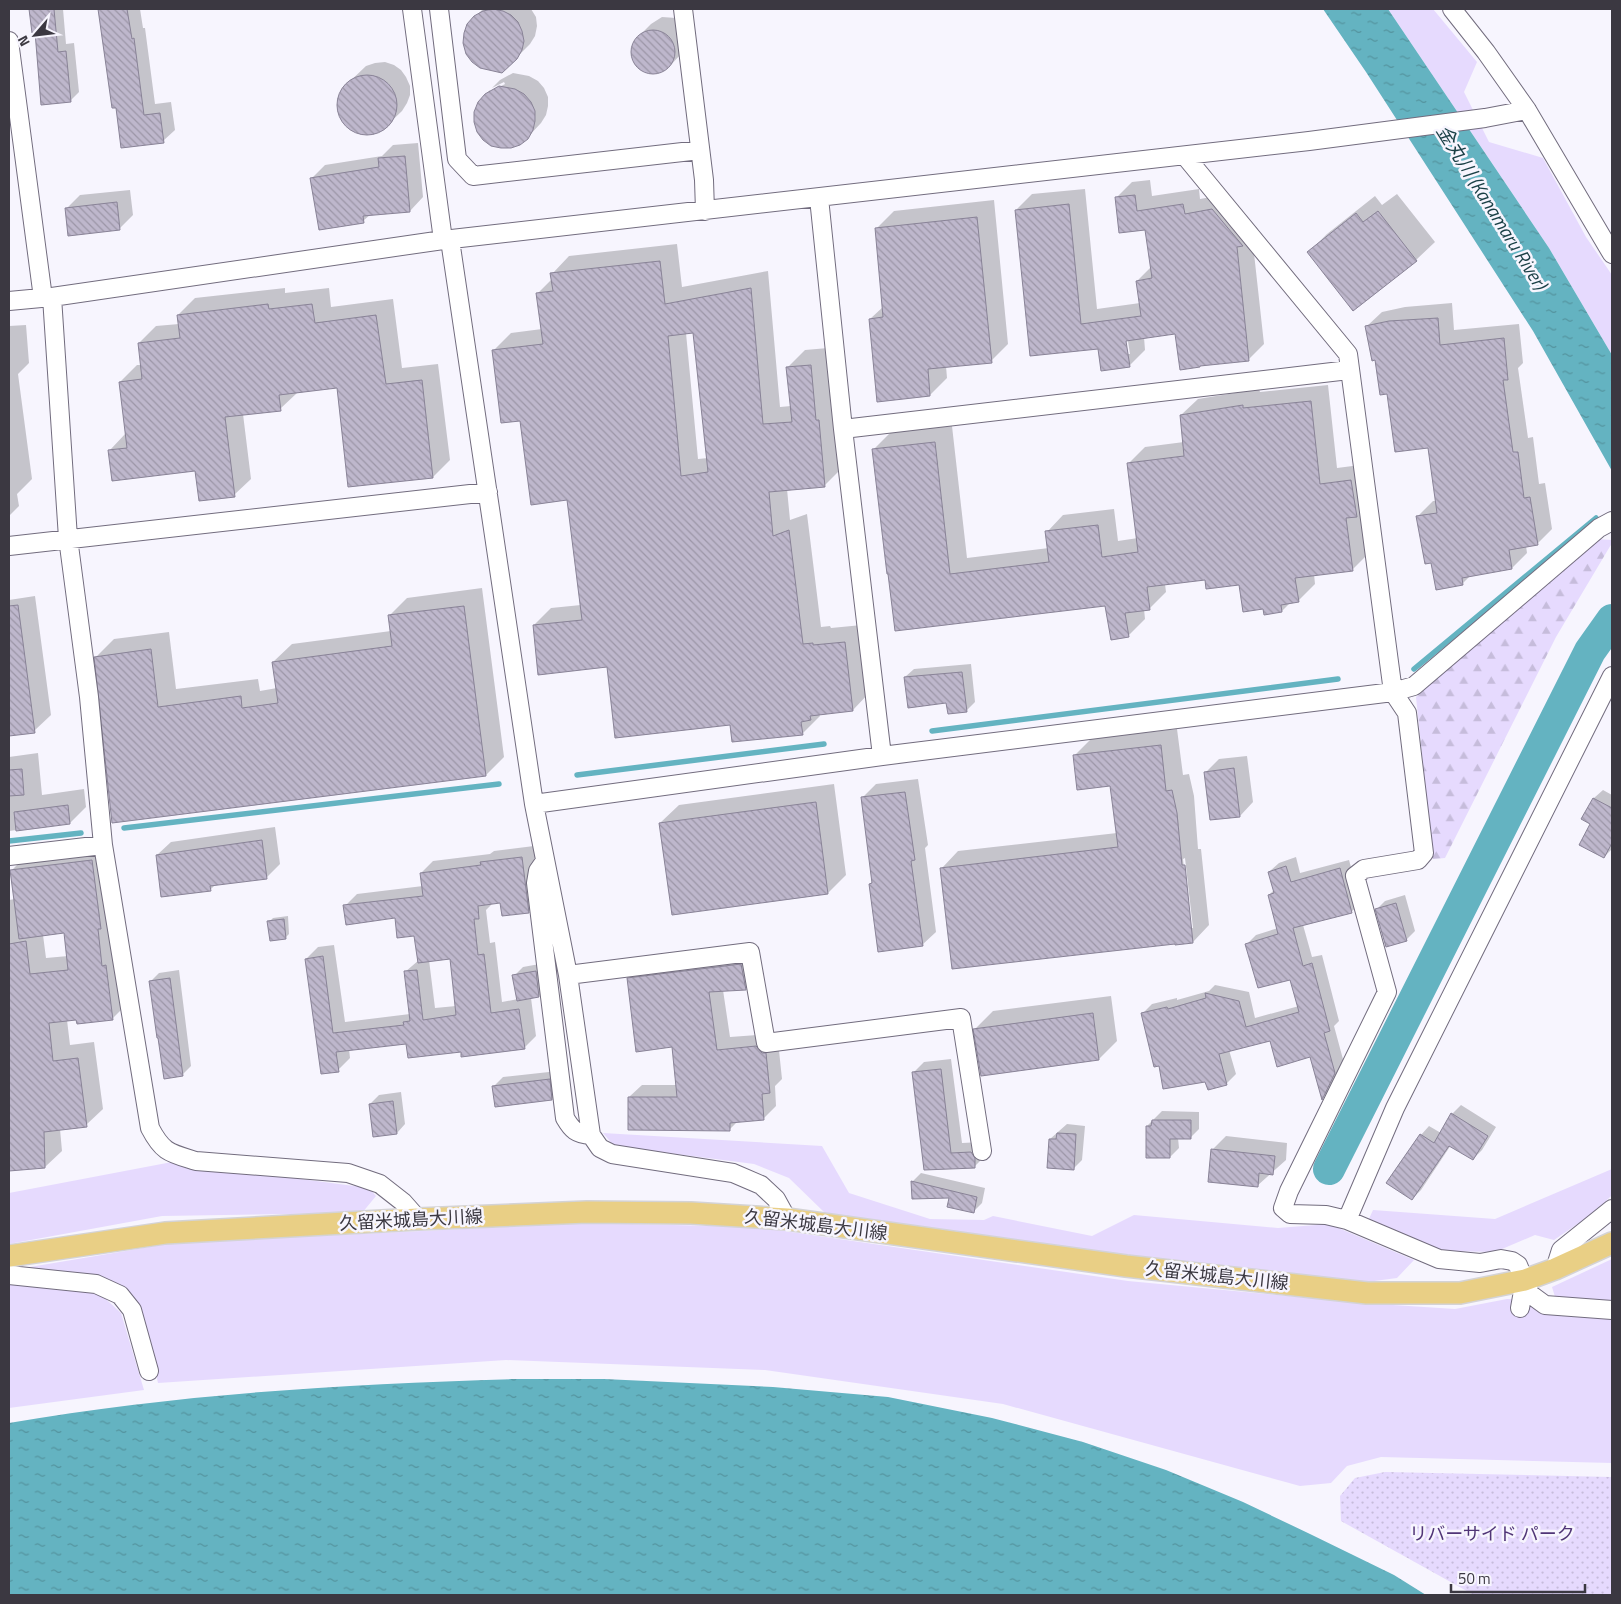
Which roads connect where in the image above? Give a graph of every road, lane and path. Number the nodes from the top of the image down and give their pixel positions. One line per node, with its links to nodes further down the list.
1 (412, 9): 11 (street)
2 (440, 9): 7 (street)
3 (683, 9): 7 (street)
4 (1452, 9): 6 (street)
5 (9, 41): 13 (street)
6 (1527, 110): 8 (street); 12 (street)
7 (700, 150): 10 (street)
8 (1185, 156): 9 (street); 15 (street)
9 (819, 198): 10 (street); 16 (street)
10 (705, 211): 11 (street)
11 (446, 240): 13 (street); 17 (street)
12 (1612, 254)
13 (47, 297): 14 (street); 19 (street)
14 (9, 301)
15 (1349, 370): 16 (street); 22 (street)
16 (843, 429): 23 (street)
17 (488, 492): 19 (street); 24 (street)
18 (1612, 522): 22 (street)
19 (68, 538): 20 (street); 25 (street)
20 (9, 546)
21 (1612, 676): 34 (street)
22 (1394, 692): 23 (street); 34 (street)
23 (882, 756): 24 (street)
24 (534, 804): 27 (street)
25 (103, 845): 26 (street); 32 (street)
26 (9, 856)
27 (546, 861): 28 (street); 29 (street)
28 (568, 975): 29 (street); 30 (street)
29 (591, 1136): 33 (street)
30 (982, 1151)
31 (1612, 1209): 37 (street)
32 (418, 1219): 33 (main road, 久留米城島大川線); 36 (main road, 久留米城島大川線)
33 (787, 1219): 39 (main road, 久留米城島大川線)
34 (1347, 1220): 39 (street)
35 (1612, 1243): 37 (main road, 久留米城島大川線)
36 (9, 1256)
37 (1555, 1269): 39 (main road, 久留米城島大川線)
38 (9, 1275): 42 (street)
39 (1525, 1280): 40 (street); 41 (street)
40 (1520, 1308)
41 (1612, 1310)
42 (149, 1371)

